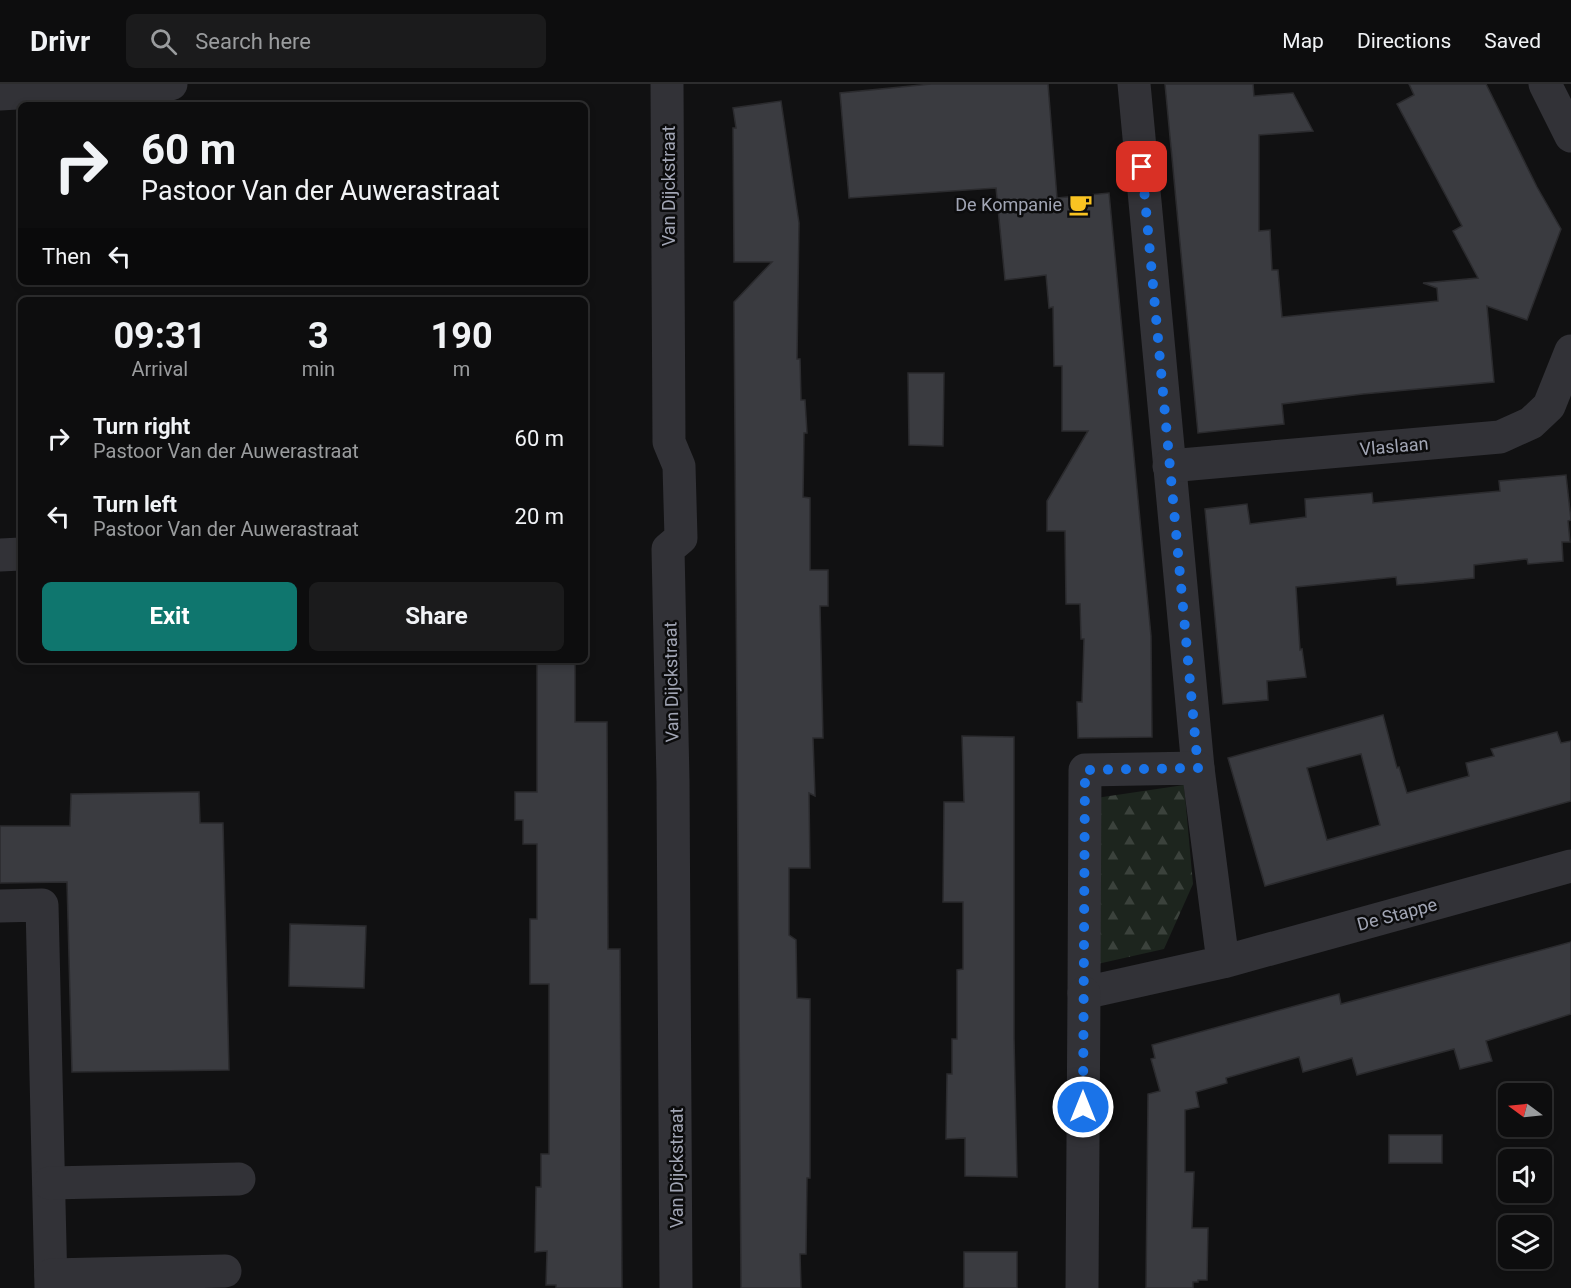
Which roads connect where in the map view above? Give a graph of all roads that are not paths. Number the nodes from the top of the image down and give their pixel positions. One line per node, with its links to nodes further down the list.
1 (171, 84): 5 (street)
2 (667, 84): 20 (street, Van Dijckstraat)
3 (1134, 84): 8 (street)
4 (1545, 84): 6 (street)
5 (0, 94)
6 (1571, 136)
7 (1571, 351): 8 (street, Vlaslaan)
8 (1169, 466): 11 (street)
9 (18, 554): 10 (street)
10 (0, 555)
11 (1198, 768): 14 (street); 15 (street)
12 (1571, 866): 14 (street, De Stappe)
13 (0, 906): 17 (street)
14 (1222, 962): 15 (street, De Stappe)
15 (1084, 993): 21 (street)
16 (239, 1179): 17 (street)
17 (49, 1184): 19 (street)
18 (225, 1271): 19 (street)
19 (51, 1282)
20 (676, 1288)
21 (1082, 1288)

